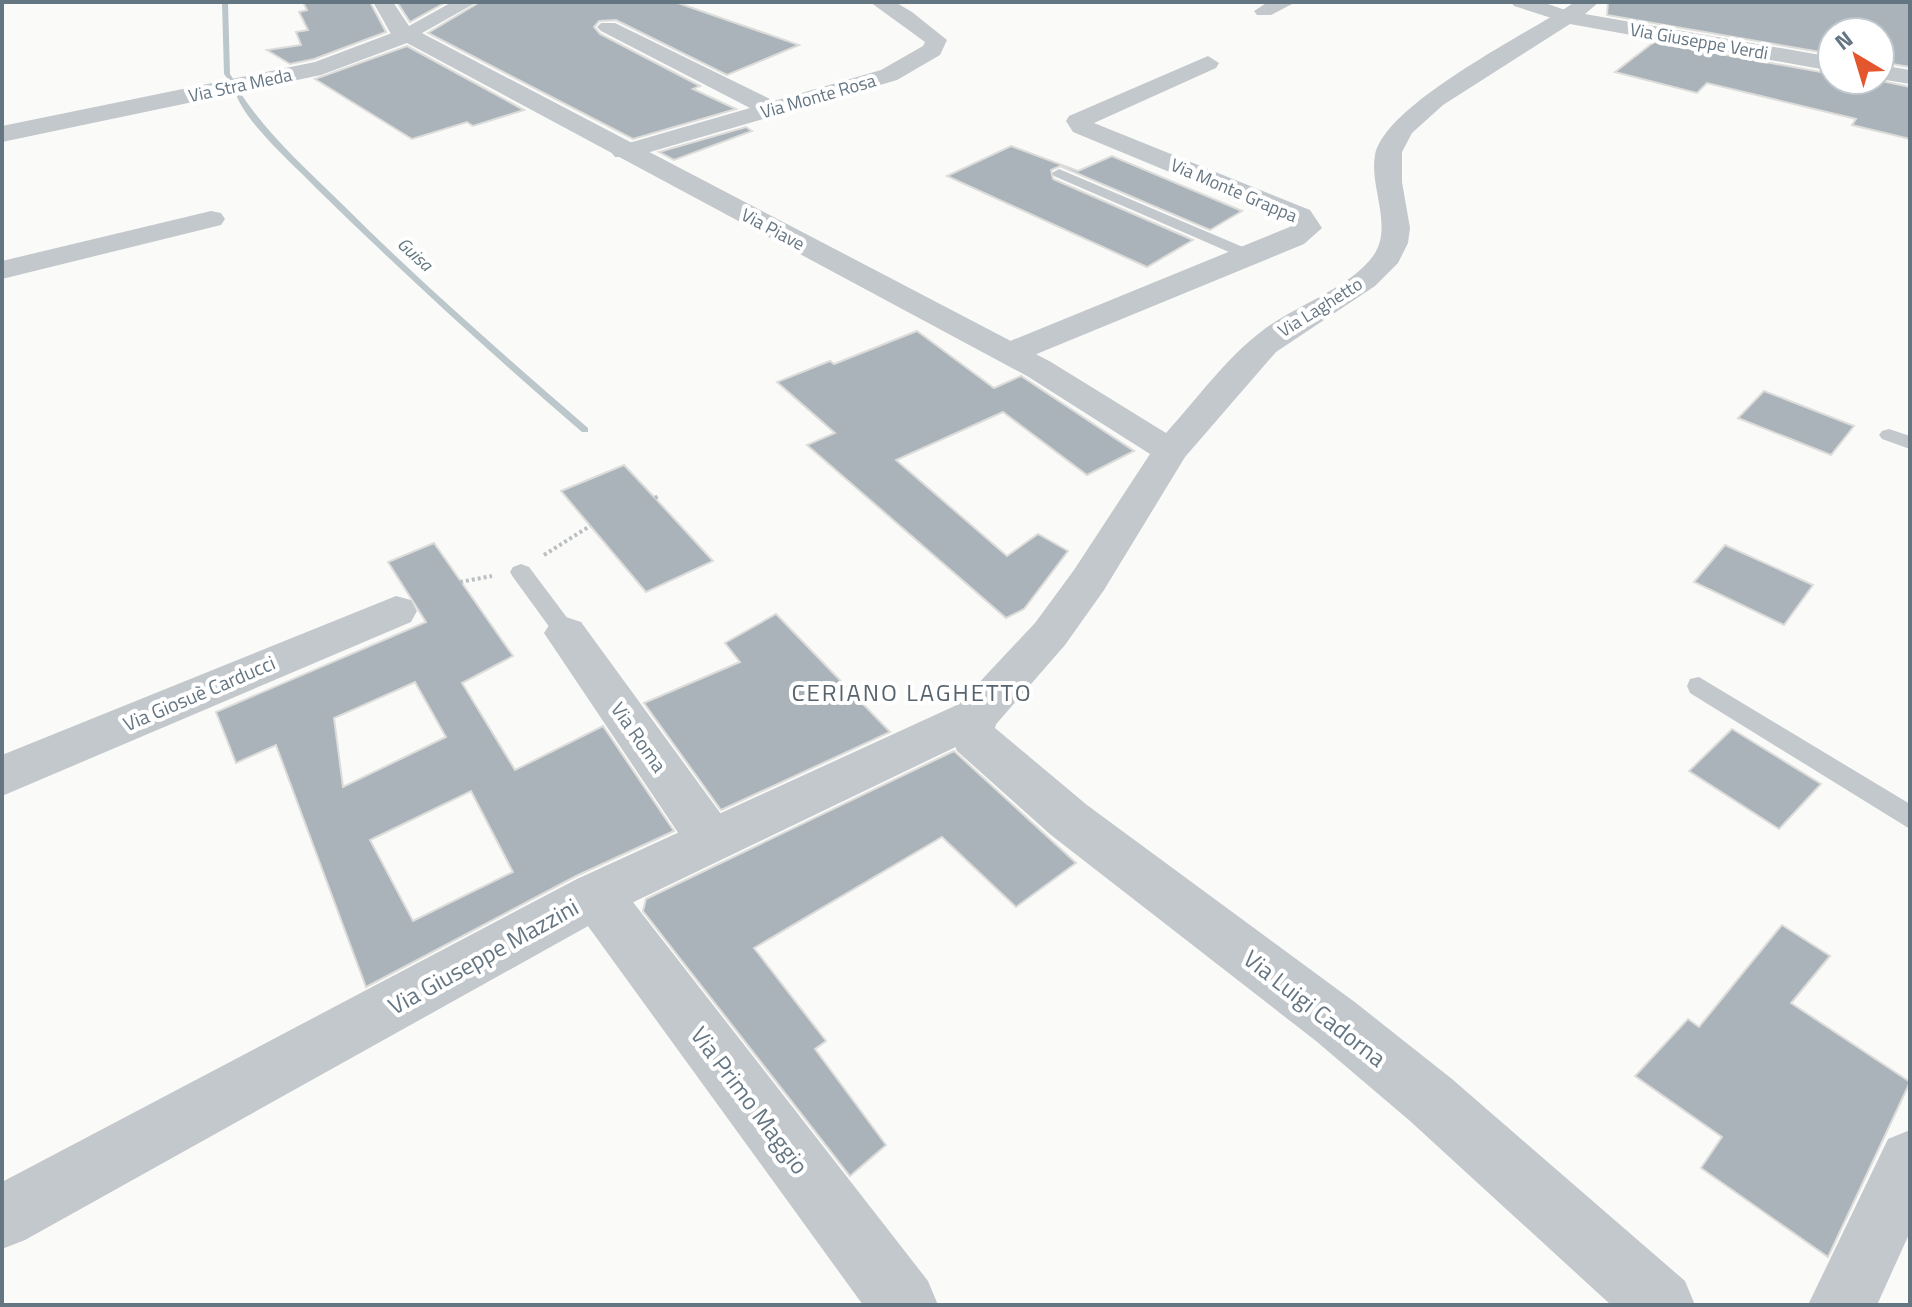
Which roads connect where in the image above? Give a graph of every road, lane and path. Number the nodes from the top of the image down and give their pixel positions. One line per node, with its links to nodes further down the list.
1 (383, 2): 9 (street, Via Piave)
2 (467, 2): 9 (street, Via Stra Meda)
3 (880, 2): 12 (street, Via Monte Rosa)
4 (1286, 2): 7 (street)
5 (1521, 2): 6 (street, Via Giuseppe Verdi)
6 (1578, 9): 10 (street, Via Giuseppe Verdi); 22 (street, Via Laghetto)
7 (1264, 11)
8 (608, 27): 12 (street)
9 (408, 35): 13 (street, Via Stra Meda); 14 (street, Via Piave)
10 (1816, 61)
11 (1208, 63): 17 (street, Via Monte Grappa)
12 (771, 109): 14 (street, Via Monte Rosa)
13 (2, 134)
14 (624, 152): 19 (street, Via Piave)
15 (1059, 173): 17 (lane)
16 (211, 219): 18 (street)
17 (1251, 256): 19 (street, Via Monte Grappa)
18 (2, 270)
19 (1010, 353): 22 (street, Via Piave)
20 (1889, 435): 21 (lane)
21 (1910, 443)
22 (1170, 451): 27 (street, Via Laghetto)
23 (521, 572): 25 (lane)
24 (396, 611): 28 (street, Via Giosuè Carducci)
25 (566, 633): 30 (street, Via Roma)
26 (1699, 686): 29 (lane)
27 (975, 717): 30 (street, Via Giuseppe Mazzini); 35 (street, Via Luigi Cadorna)
28 (2, 776)
29 (1910, 818)
30 (711, 840): 31 (street, Via Giuseppe Mazzini)
31 (596, 895): 33 (street, Via Giuseppe Mazzini); 34 (street, Via Primo Maggio)
32 (1910, 1161): 36 (street)
33 (2, 1217)
34 (904, 1305)
35 (1661, 1305)
36 (1842, 1305)

